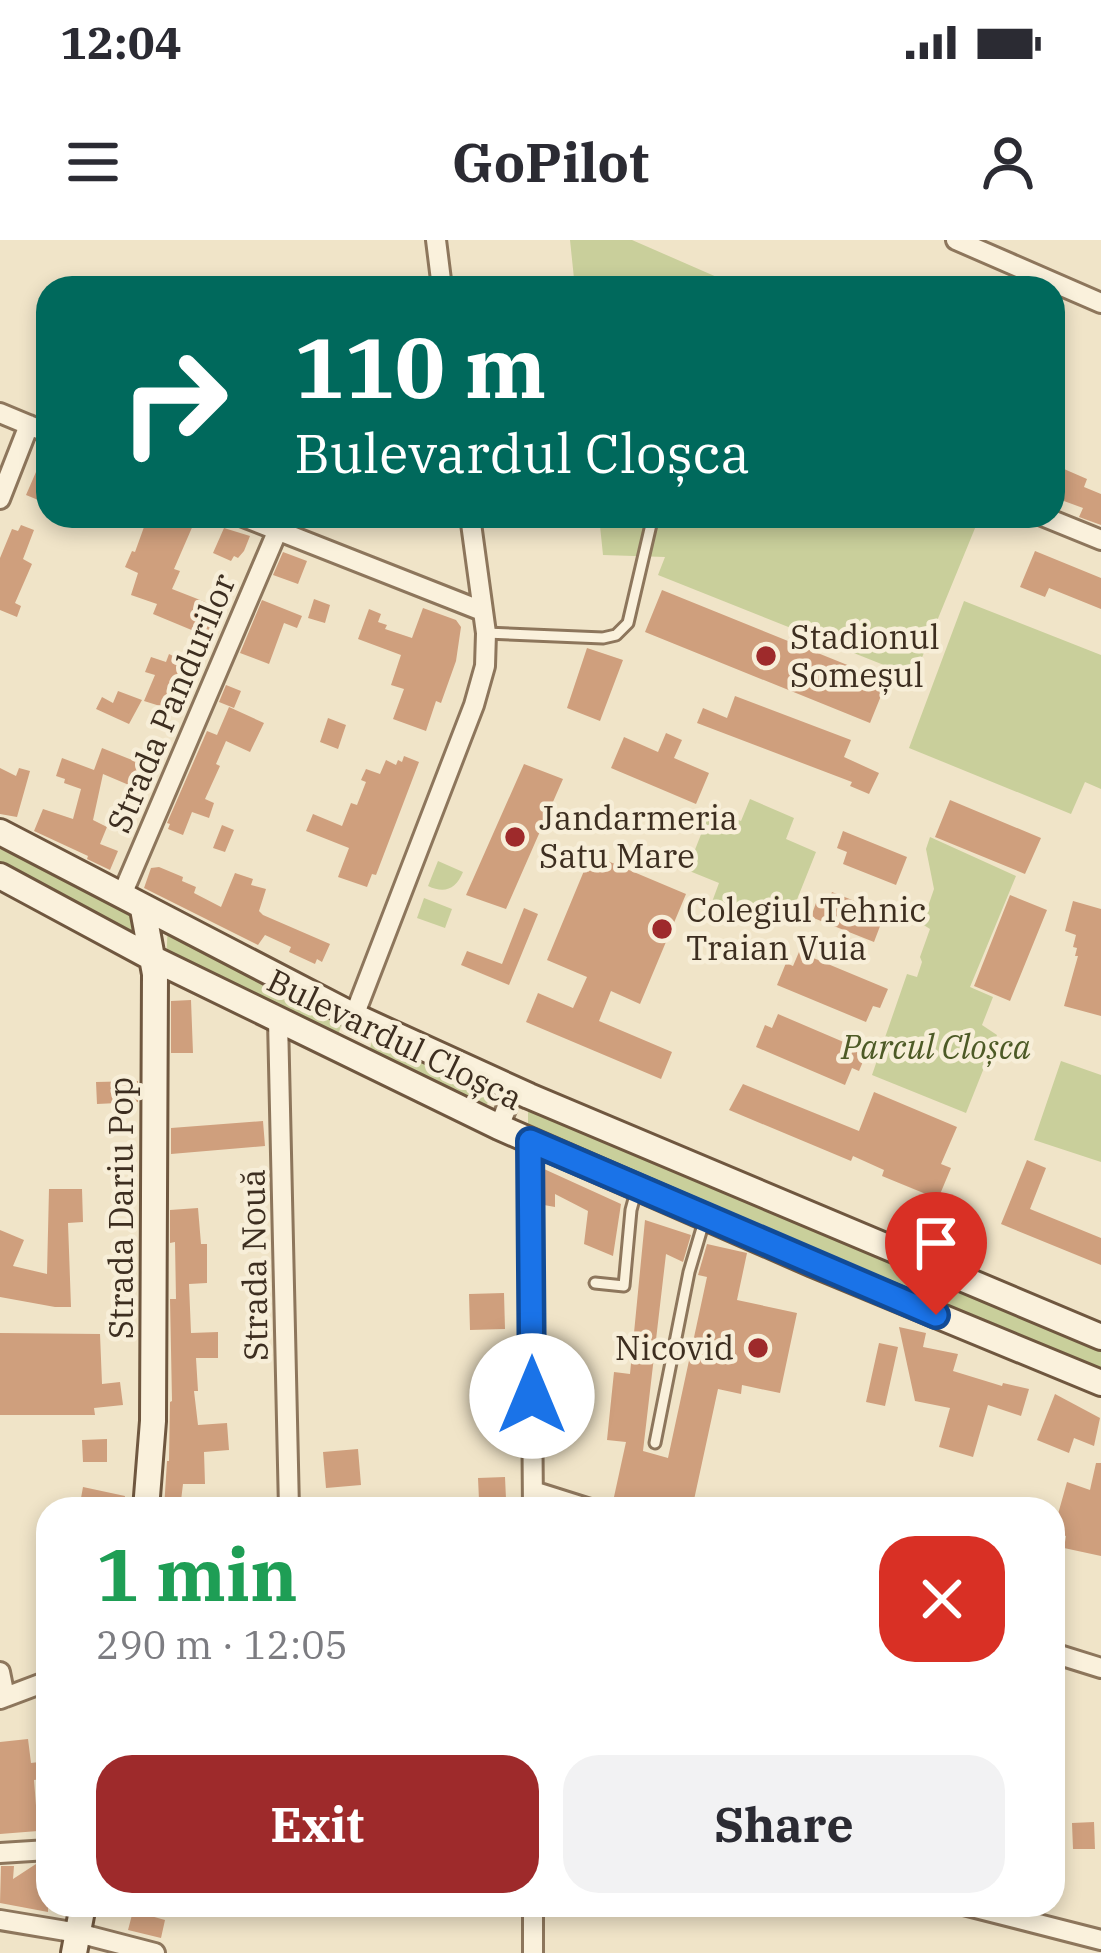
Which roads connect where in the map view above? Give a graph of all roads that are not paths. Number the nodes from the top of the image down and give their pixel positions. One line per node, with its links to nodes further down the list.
1 (436, 240): 3 (street)
2 (956, 240): 4 (street)
3 (440, 276)
4 (1039, 276)
5 (1065, 287): 6 (street)
6 (1101, 303)
7 (0, 412): 8 (street)
8 (36, 428)
9 (36, 434): 10 (street)
10 (0, 499)
11 (1065, 525): 16 (street)
12 (268, 528): 15 (street)
13 (472, 528): 17 (street)
14 (650, 528): 18 (lane)
15 (277, 532): 17 (street); 21 (street, Strada Pandurilor)
16 (1101, 540)
17 (482, 611): 18 (street)
18 (486, 633): 23 (street)
19 (0, 832): 21 (main road, Bulevardul Cloșca)
20 (0, 876): 22 (main road, Bulevardul Cloșca)
21 (132, 903): 22 (main road, Strada Dariu Pop); 23 (main road, Bulevardul Cloșca)
22 (154, 959): 24 (main road, Bulevardul Cloșca); 34 (main road, Strada Dariu Pop)
23 (354, 1016): 25 (main road, Bulevardul Cloșca)
24 (278, 1020): 26 (main road, Bulevardul Cloșca); 35 (street, Strada Nouă)
25 (514, 1089): 26 (street); 31 (main road, Bulevardul Cloșca)
26 (499, 1127): 27 (main road, Bulevardul Cloșca)
27 (530, 1141): 28 (main road, Bulevardul Cloșca); 36 (street)
28 (637, 1188): 29 (main road, Bulevardul Cloșca); 30 (lane)
29 (705, 1218): 32 (main road, Bulevardul Cloșca); 33 (lane)
30 (596, 1282)
31 (1101, 1337)
32 (1101, 1383)
33 (656, 1443)
34 (147, 1497)
35 (289, 1497)
36 (532, 1497)
37 (1065, 1657): 38 (street)
38 (1101, 1668)
39 (0, 1672): 41 (street)
40 (36, 1686): 41 (street)
41 (3, 1698)
42 (36, 1851): 43 (street)
43 (0, 1853)
44 (533, 1917): 50 (street)
45 (1011, 1917): 47 (street)
46 (0, 1920): 48 (street)
47 (1101, 1940)
48 (76, 1943): 49 (street)
49 (155, 1953)
50 (533, 1953)

